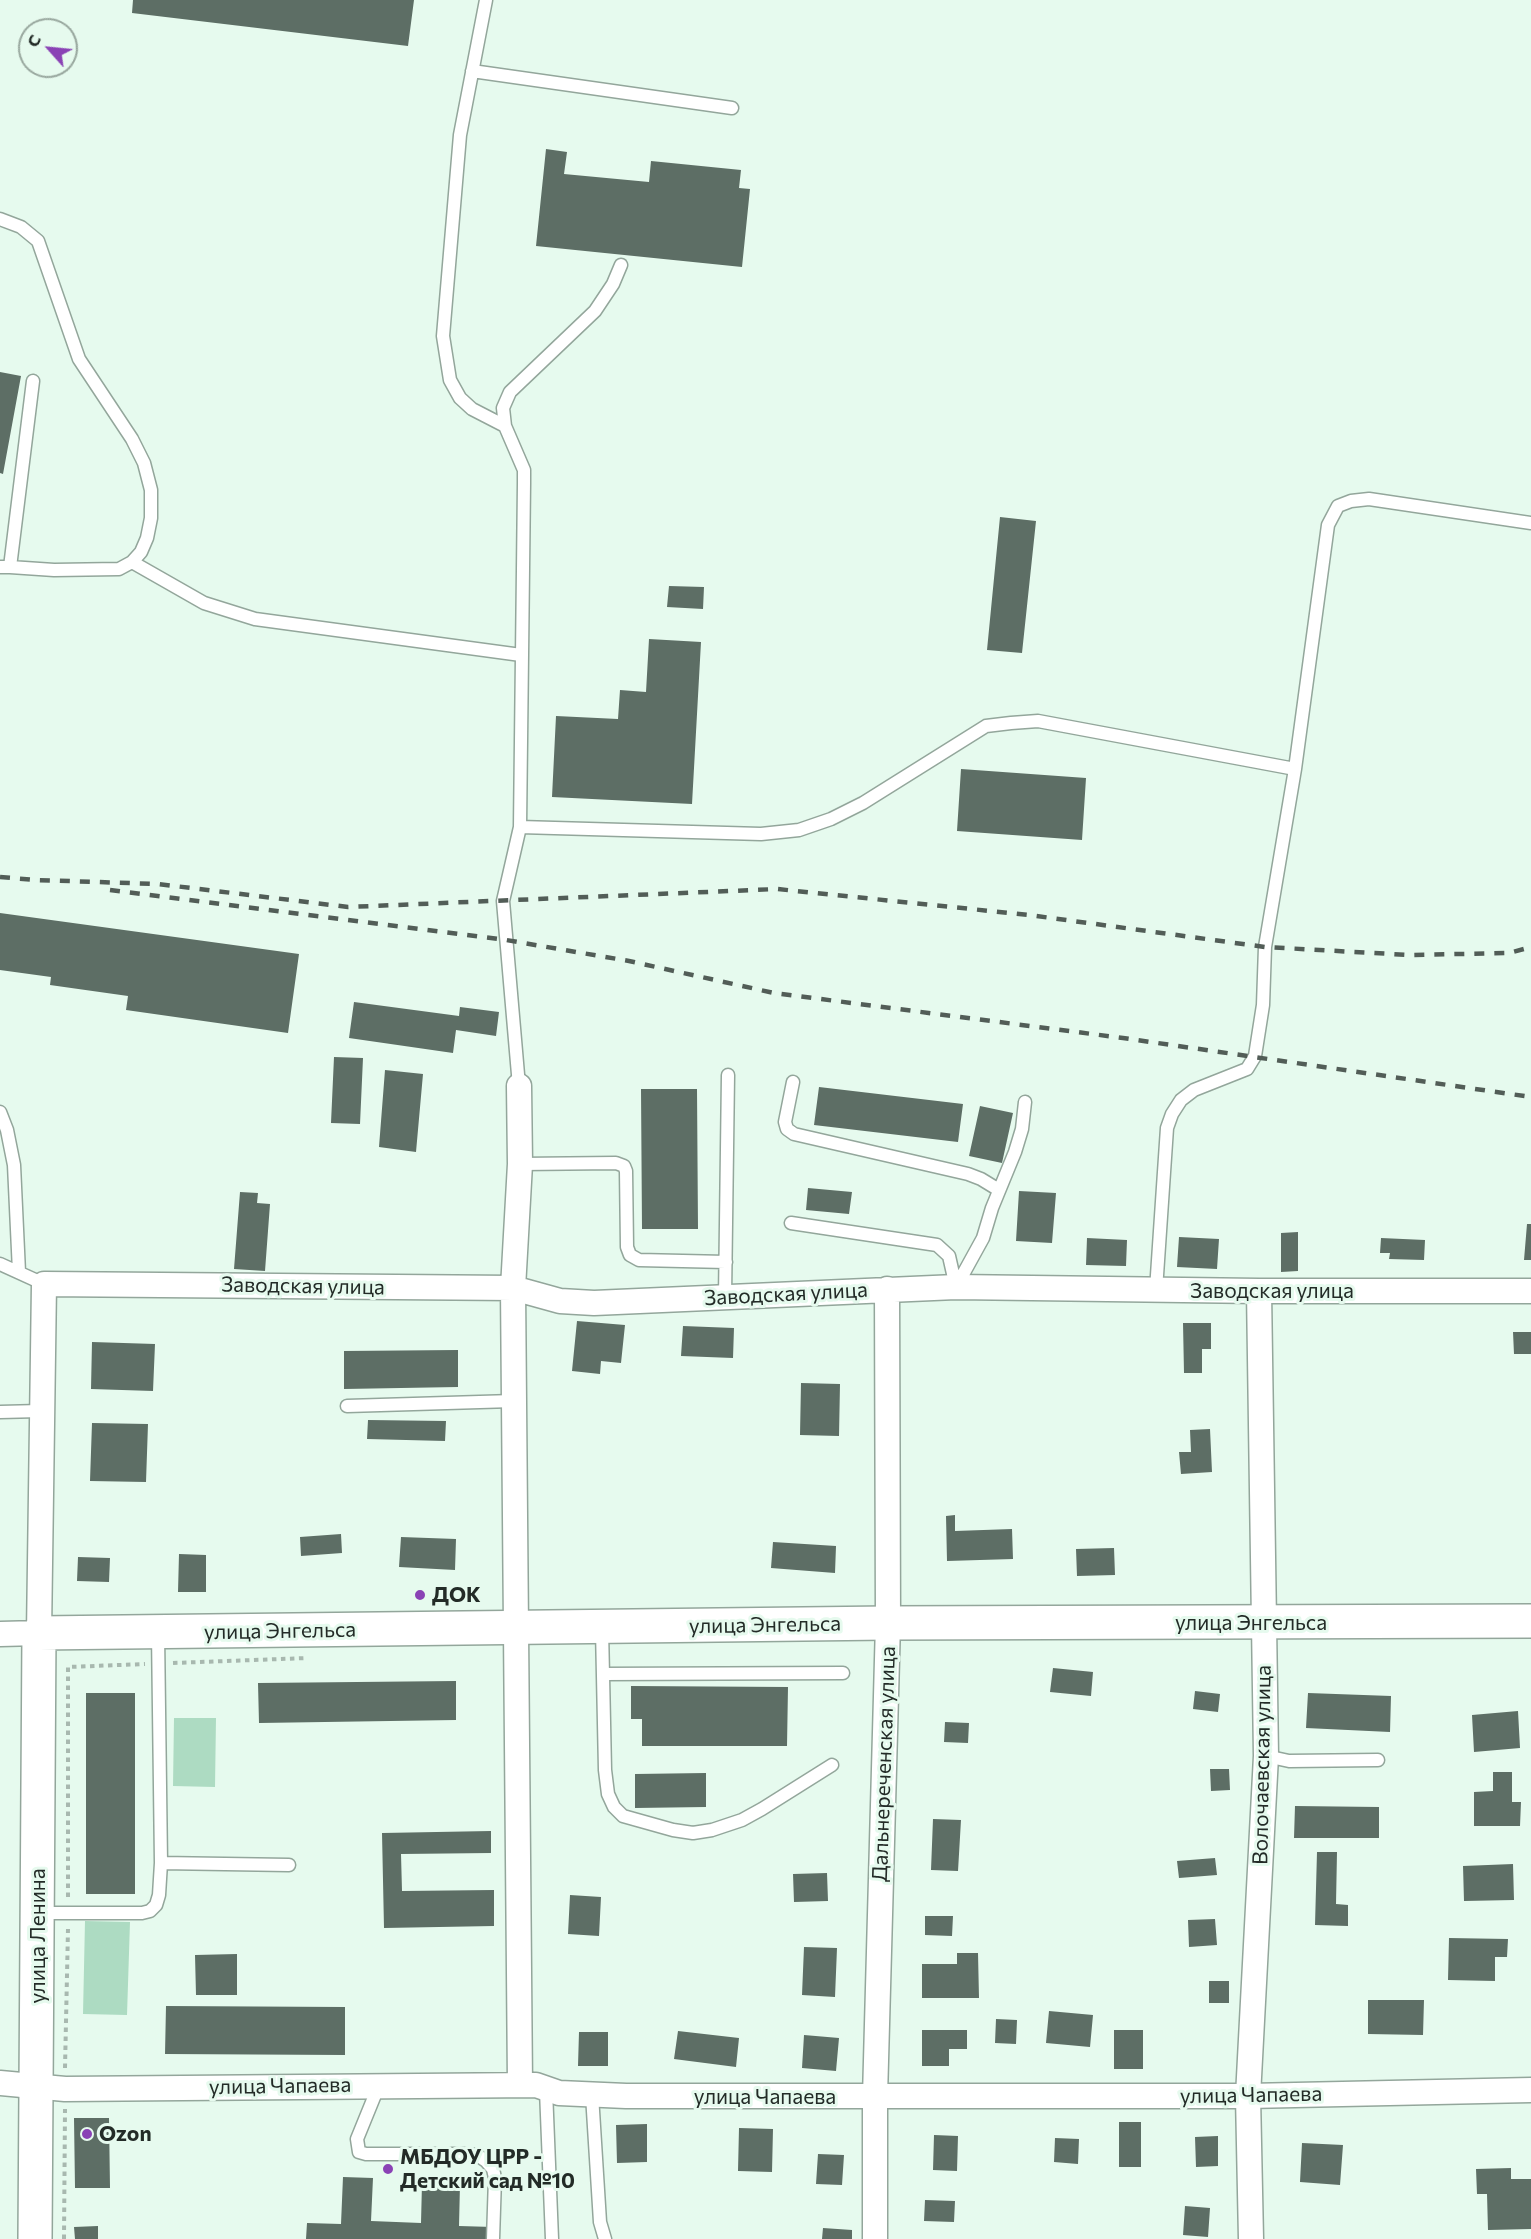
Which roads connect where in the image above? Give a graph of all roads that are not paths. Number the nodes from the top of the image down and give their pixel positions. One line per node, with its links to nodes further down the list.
1 (486, 0): 2 (lane)
2 (472, 71): 3 (lane); 7 (lane)
3 (732, 108)
4 (0, 219): 9 (lane)
5 (621, 265): 7 (lane)
6 (33, 381): 10 (lane)
7 (505, 426): 11 (lane)
8 (1531, 523): 12 (lane)
9 (132, 562): 10 (lane); 11 (lane)
10 (5, 567)
11 (521, 655): 13 (lane)
12 (1295, 769): 13 (lane); 29 (lane)
13 (520, 827): 16 (lane)
14 (728, 1075): 22 (lane)
15 (793, 1082): 20 (lane)
16 (519, 1086): 19 (street)
17 (1024, 1102): 20 (lane)
18 (0, 1112): 24 (lane)
19 (520, 1164): 22 (lane); 27 (street)
20 (999, 1190): 26 (lane)
21 (791, 1223): 26 (lane)
22 (726, 1262): 32 (lane)
23 (0, 1264): 24 (lane)
24 (19, 1272): 25 (lane)
25 (44, 1284): 27 (street, Заводская улица); 35 (street)
26 (956, 1287): 28 (street, Заводская улица); 29 (street, Заводская улица)
27 (513, 1288): 32 (street, Заводская улица); 33 (street)
28 (887, 1289): 32 (street, Заводская улица); 38 (street, Дальнереченская улица)
29 (1156, 1290): 31 (street, Заводская улица)
30 (1531, 1290): 31 (street, Заводская улица)
31 (1259, 1291): 39 (street, Волочаевская улица)
32 (725, 1298)
33 (513, 1401): 34 (lane); 40 (street)
34 (347, 1406)
35 (40, 1411): 36 (lane); 43 (street)
36 (0, 1412)
37 (1531, 1621): 39 (main road, улица Энгельса)
38 (888, 1623): 39 (main road, улица Энгельса); 41 (main road, улица Энгельса); 61 (street, Дальнереченская улица)
39 (1264, 1623): 47 (street, Волочаевская улица)
40 (514, 1628): 41 (main road, улица Энгельса); 44 (main road, улица Энгельса); 55 (street)
41 (602, 1628): 46 (lane)
42 (0, 1634): 43 (street, улица Энгельса)
43 (39, 1634): 44 (main road, улица Энгельса); 52 (main road, улица Ленина)
44 (159, 1648): 50 (lane)
45 (843, 1673): 46 (lane)
46 (603, 1674): 49 (lane)
47 (1266, 1756): 48 (lane); 60 (street, Волочаевская улица)
48 (1378, 1761)
49 (832, 1765)
50 (161, 1863): 51 (lane); 52 (lane)
51 (289, 1865)
52 (53, 1913): 56 (main road, улица Ленина)
53 (0, 2083): 56 (street, улица Чапаева)
54 (379, 2085): 55 (street, улица Чапаева); 56 (street, улица Чапаева); 63 (lane)
55 (520, 2085): 57 (street, улица Чапаева)
56 (51, 2088): 62 (main road, улица Ленина)
57 (546, 2090): 59 (street, улица Чапаева); 64 (lane)
58 (1531, 2090): 60 (street, улица Чапаева)
59 (592, 2095): 61 (street, улица Чапаева); 65 (lane)
60 (1248, 2096): 61 (street, улица Чапаева); 67 (street, Волочаевская улица)
61 (875, 2097): 66 (street, Дальнереченская улица)
62 (35, 2239)
63 (493, 2239)
64 (552, 2239)
65 (605, 2239)
66 (875, 2239)
67 (1251, 2239)

